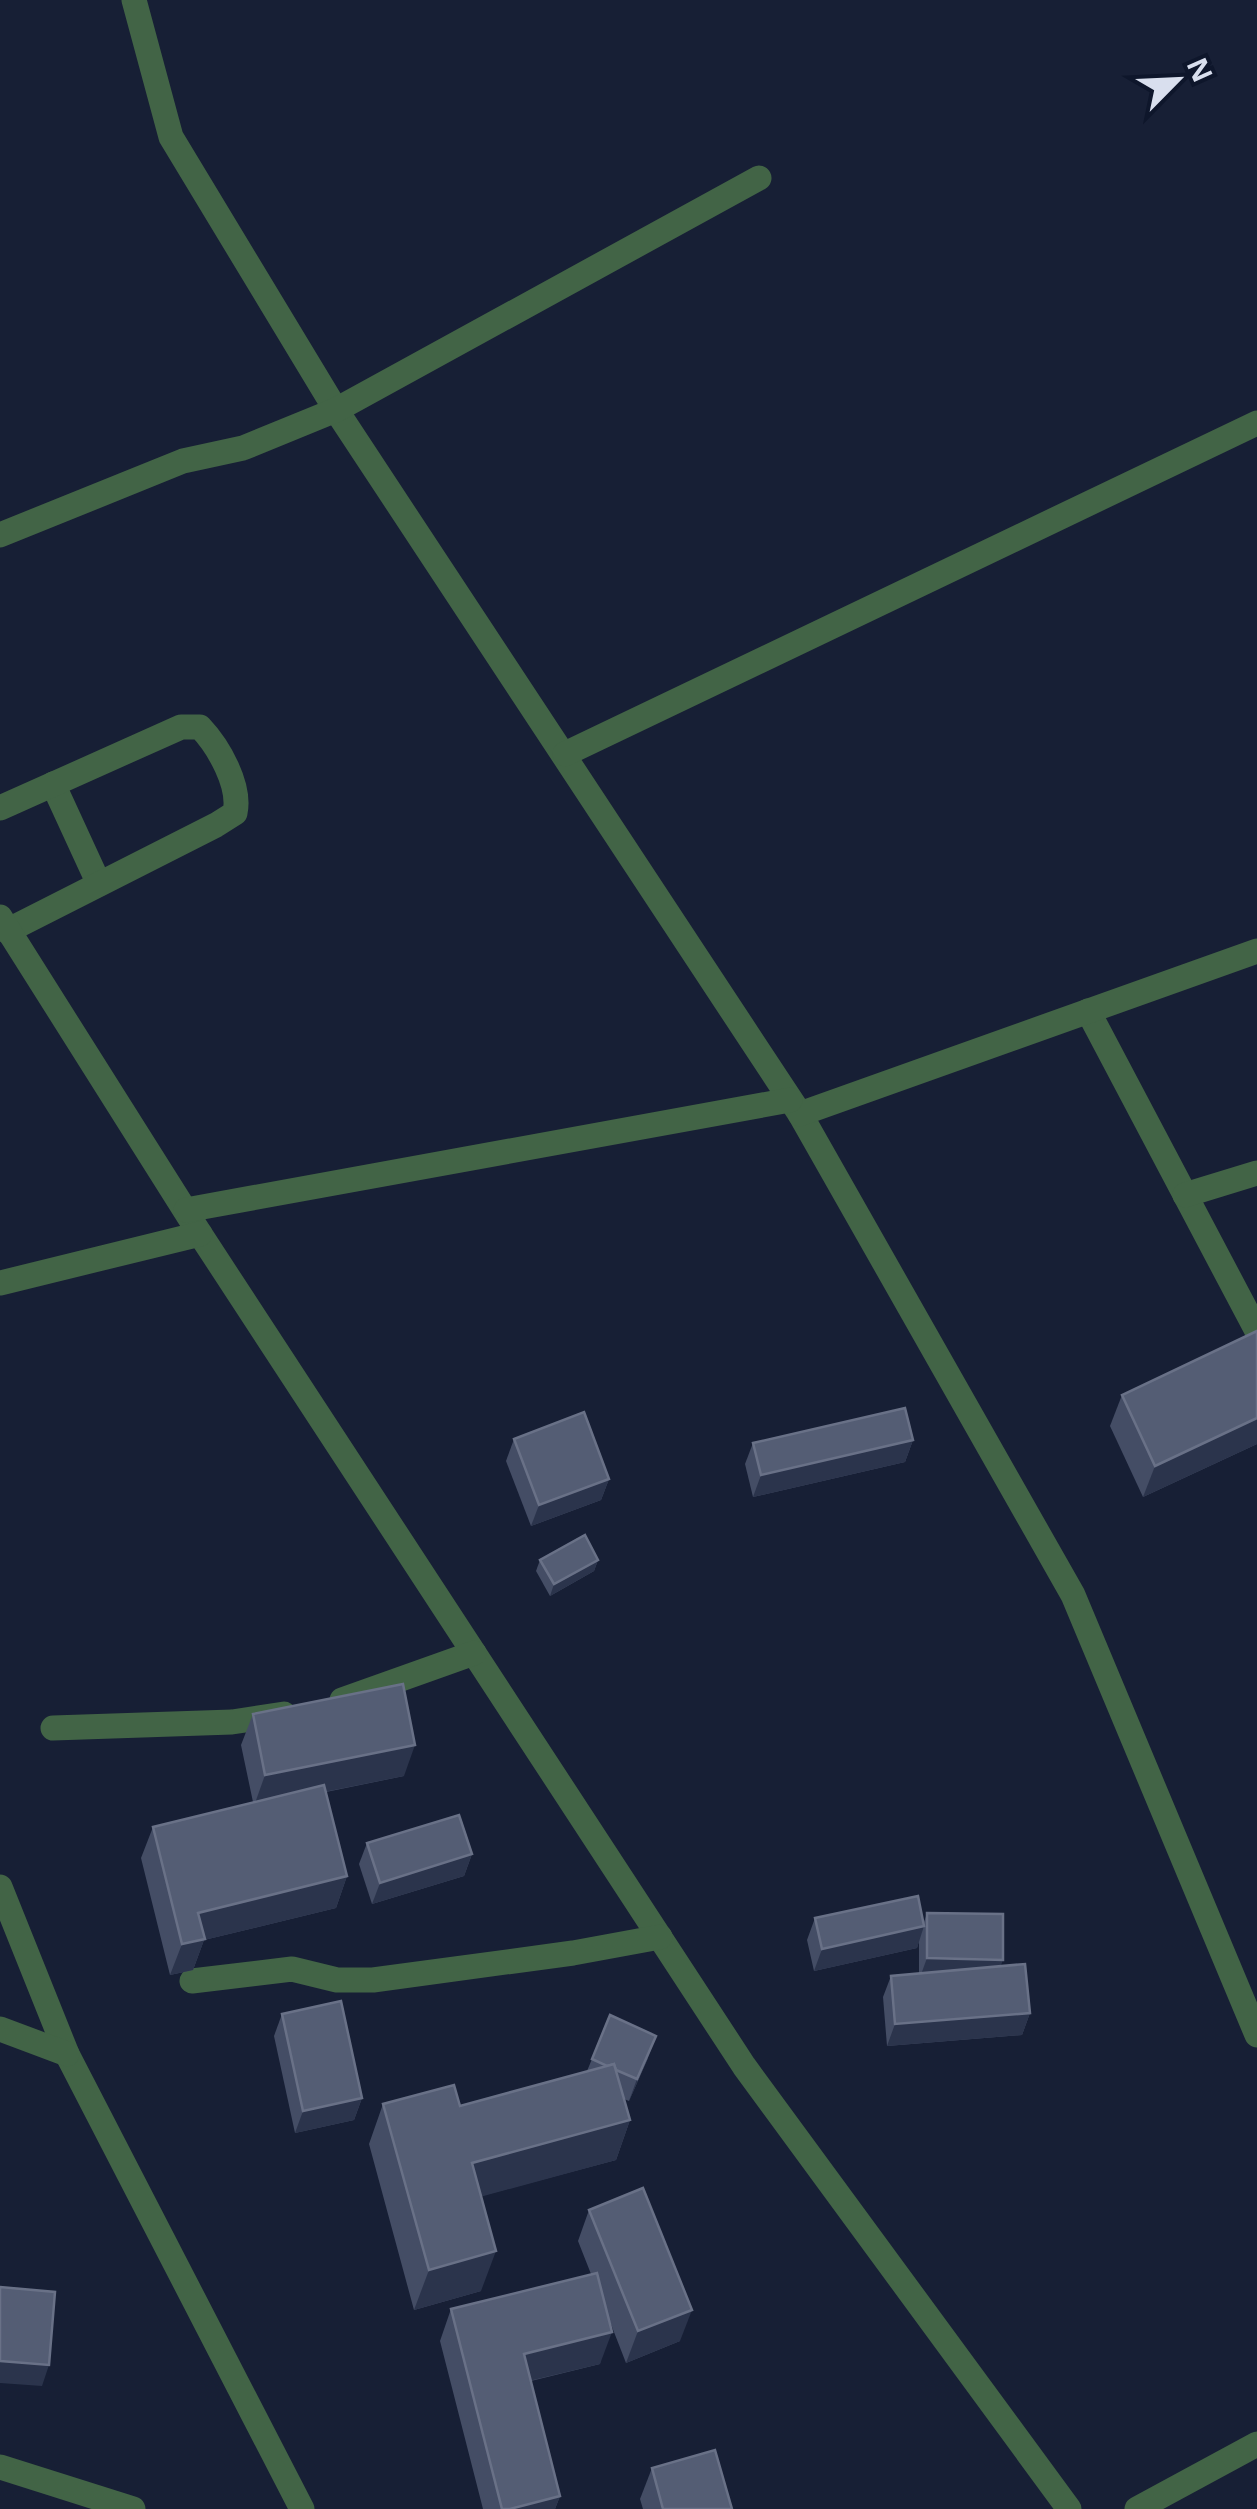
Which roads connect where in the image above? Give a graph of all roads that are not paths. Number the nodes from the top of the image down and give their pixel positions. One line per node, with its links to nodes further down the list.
1 (134, 0): 3 (street)
2 (760, 178): 3 (street)
3 (336, 410): 5 (street); 6 (street)
4 (1257, 422): 6 (street)
5 (0, 535)
6 (565, 754): 13 (street)
7 (53, 784): 8 (street); 9 (street); 9 (street)
8 (0, 808)
9 (100, 884): 10 (street)
10 (4, 924): 16 (street)
11 (1257, 951): 12 (street)
12 (1088, 1011): 13 (street); 15 (street)
13 (795, 1107): 16 (street); 26 (street)
14 (1257, 1172): 15 (street)
15 (1185, 1195): 19 (street)
16 (186, 1210): 17 (street)
17 (200, 1234): 18 (street); 20 (street)
18 (0, 1283)
19 (1257, 1332)
20 (474, 1653): 21 (street); 23 (street)
21 (53, 1728)
22 (0, 1887): 27 (street)
23 (660, 1937): 24 (street); 32 (street)
24 (192, 1981)
25 (0, 2029): 27 (street)
26 (1257, 2035)
27 (67, 2054): 31 (street)
28 (1257, 2444): 33 (street)
29 (0, 2467): 30 (street)
30 (133, 2509)
31 (302, 2509)
32 (1070, 2509)
33 (1137, 2509)

